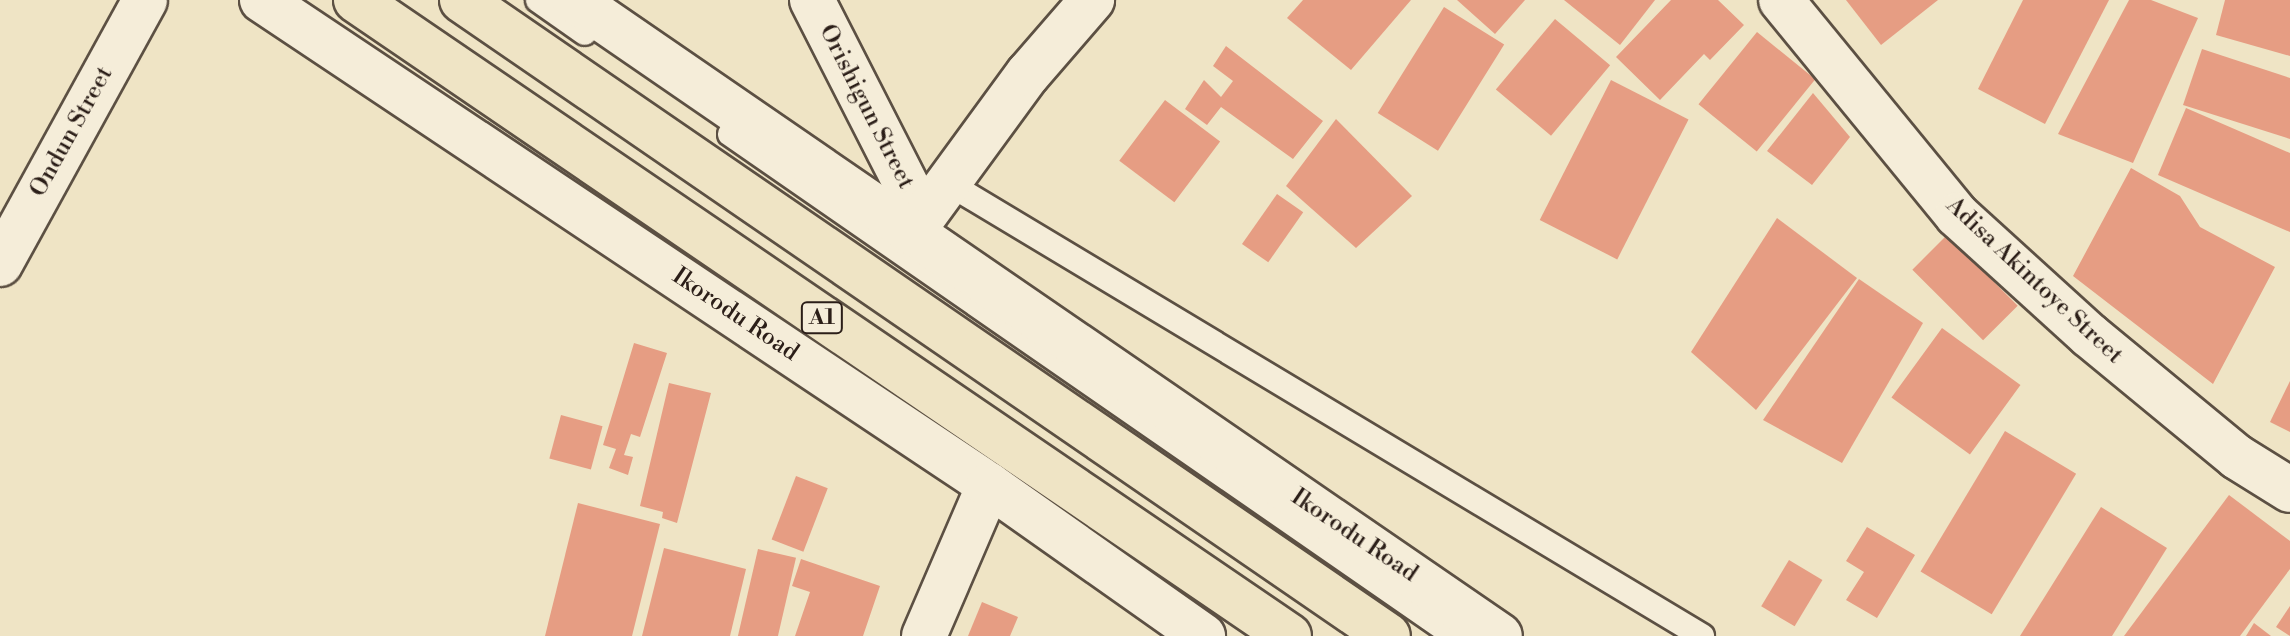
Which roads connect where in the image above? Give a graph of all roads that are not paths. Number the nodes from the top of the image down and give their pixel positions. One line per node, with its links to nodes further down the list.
1 (145, 0): 11 (street, Ondun Street)
2 (262, 0): 12 (street, Ikorodu Road)
3 (356, 0): 16 (highway, Ikorodu Road / A1)
4 (462, 0): 17 (highway, A1)
5 (538, 0): 18 (lane)
6 (574, 0): 10 (street, Ikorodu Road)
7 (812, 0): 10 (street, Orishigun Street)
8 (1092, 0): 10 (street)
9 (1781, 0): 13 (street, Adisa Akintoye Street)
10 (926, 211): 19 (street, Ikorodu Road); 20 (lane)
11 (0, 264)
12 (989, 485): 14 (street); 15 (street, Ikorodu Road)
13 (2290, 490)
14 (924, 636)
15 (1203, 636)
16 (1289, 636)
17 (1388, 636)
18 (1455, 636)
19 (1500, 636)
20 (1702, 636)

